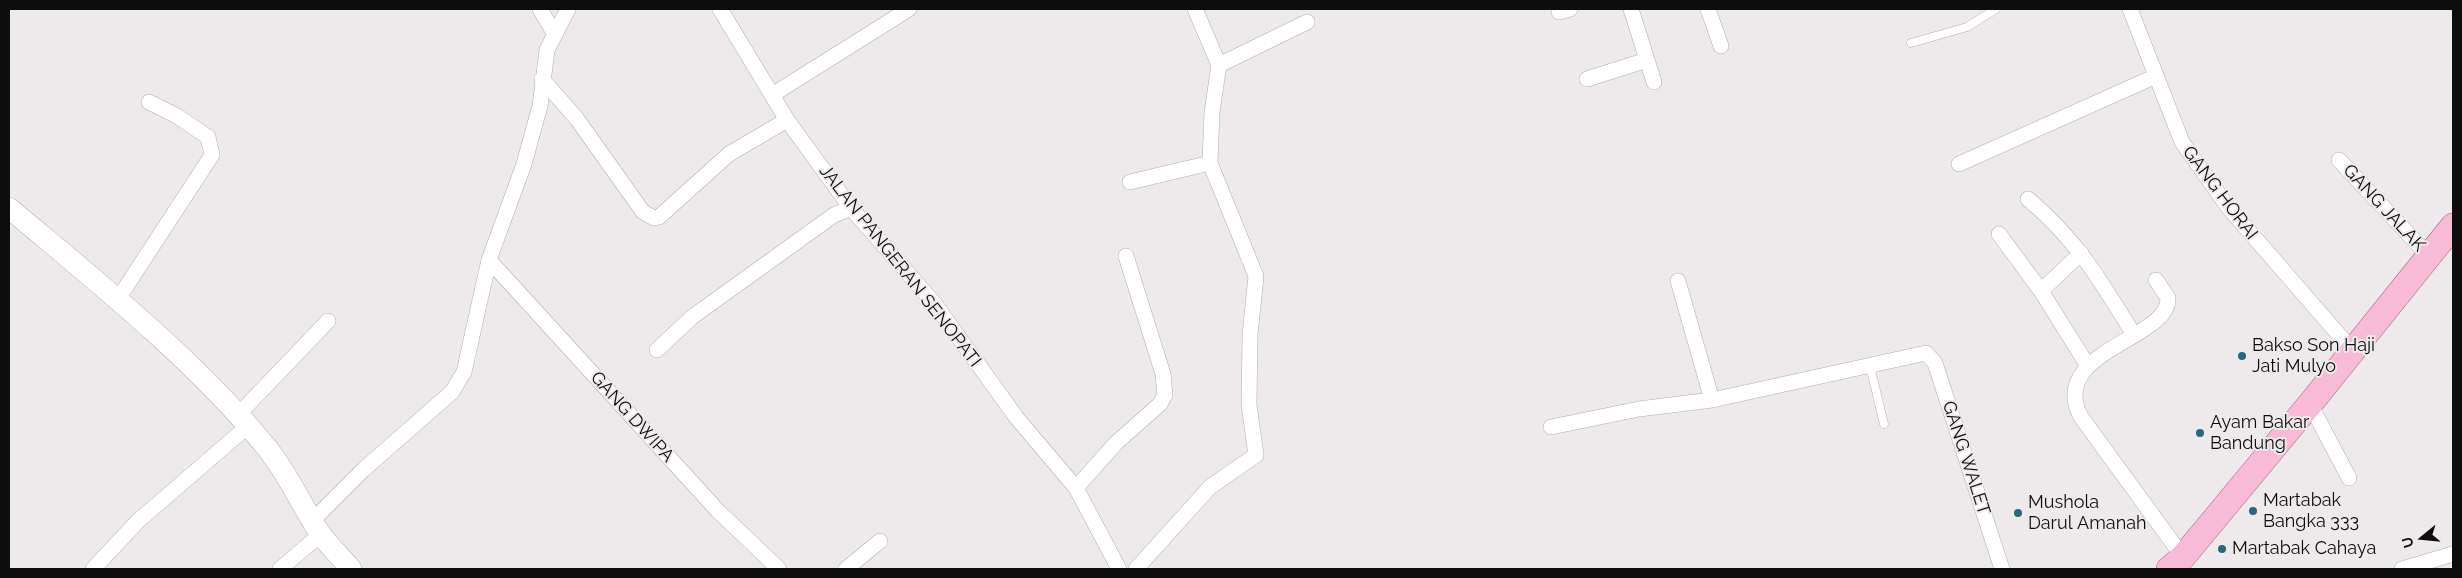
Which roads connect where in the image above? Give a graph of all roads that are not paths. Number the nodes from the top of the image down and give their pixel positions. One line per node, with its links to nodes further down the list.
1 (540, 9): 11 (street)
2 (568, 9): 11 (street)
3 (720, 9): 20 (street, JALAN PANGERAN SENOPATI)
4 (909, 9): 20 (street)
5 (1195, 9): 15 (street)
6 (1631, 9): 14 (street)
7 (1708, 9): 13 (street)
8 (1996, 9): 12 (lane)
9 (2130, 9): 16 (street, GANG HORAI)
10 (1306, 22): 15 (street)
11 (554, 32): 17 (street)
12 (1911, 43)
13 (1721, 46)
14 (1647, 60): 18 (street); 19 (street)
15 (1219, 65): 24 (street)
16 (2156, 76): 25 (street); 43 (street, GANG HORAI)
17 (542, 79): 22 (street); 35 (street)
18 (1587, 79)
19 (1654, 82)
20 (772, 95): 22 (street, JALAN PANGERAN SENOPATI)
21 (149, 102): 39 (street)
22 (787, 120): 29 (street, JALAN PANGERAN SENOPATI)
23 (2339, 160): 34 (street, GANG JALAK)
24 (1210, 162): 26 (street); 63 (street)
25 (1959, 164)
26 (1130, 182)
27 (2028, 199): 32 (street)
28 (9, 208): 39 (street)
29 (852, 208): 42 (street); 52 (street, JALAN PANGERAN SENOPATI)
30 (2453, 226): 34 (main road)
31 (2000, 234): 38 (street)
32 (2081, 252): 38 (street); 41 (street)
33 (1126, 256): 52 (street)
34 (2429, 256): 43 (main road)
35 (489, 260): 53 (street); 60 (street, GANG DWIPA)
36 (1678, 280): 46 (street)
37 (2156, 280): 41 (street)
38 (2041, 291): 45 (street)
39 (118, 299): 48 (street)
40 (328, 321): 48 (street)
41 (2134, 335): 45 (street)
42 (657, 350)
43 (2352, 351): 47 (main road)
44 (1870, 366): 46 (street); 49 (lane); 64 (street, GANG WALET)
45 (2088, 366): 56 (street)
46 (1712, 400): 50 (street)
47 (2310, 404): 51 (street); 56 (main road)
48 (242, 421): 53 (street); 57 (street)
49 (1884, 424)
50 (1551, 427)
51 (2349, 478)
52 (1076, 488): 62 (street, JALAN PANGERAN SENOPATI)
53 (316, 528): 58 (street); 59 (street)
54 (880, 540): 61 (street)
55 (2453, 554): 65 (street)
56 (2179, 563)
57 (93, 569)
58 (280, 569)
59 (351, 569)
60 (779, 569)
61 (846, 569)
62 (1119, 569)
63 (1136, 569)
64 (2002, 569)
65 (2402, 569)

